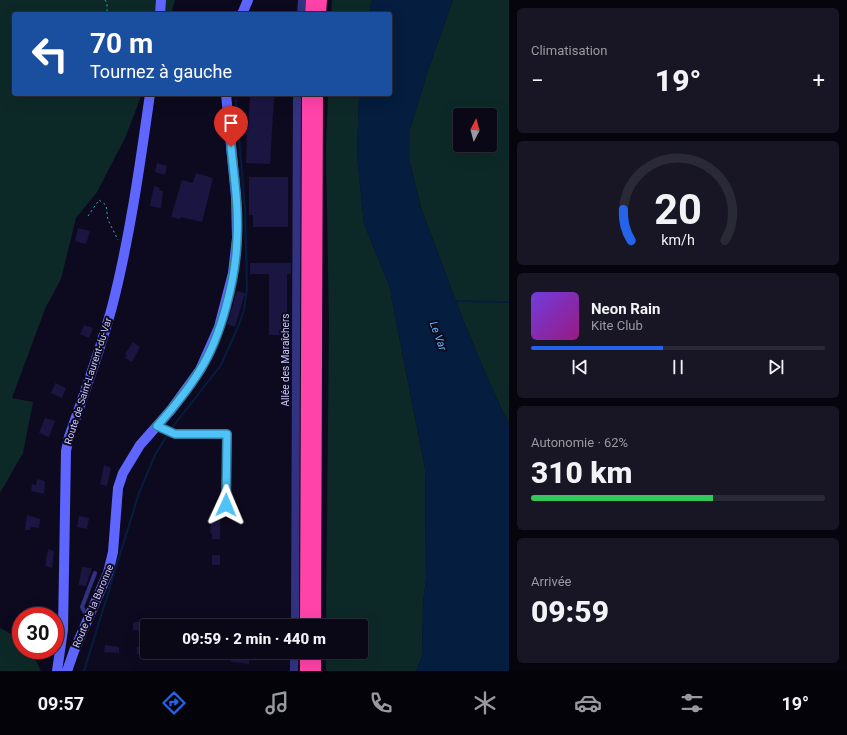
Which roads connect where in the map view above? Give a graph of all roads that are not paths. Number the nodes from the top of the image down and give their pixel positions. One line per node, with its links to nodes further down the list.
1 (161, 0): 6 (main road)
2 (248, 0): 7 (main road)
3 (302, 0): 8 (street)
4 (312, 0): 9 (highway)
5 (321, 0): 10 (highway)
6 (160, 12)
7 (243, 12)
8 (301, 12)
9 (311, 12)
10 (320, 12)
11 (150, 96): 26 (main road, Route de Saint-Laurent-du-Var)
12 (226, 96): 16 (main road, Route de la Baronne)
13 (297, 96): 20 (street, Allée des Maraîchers)
14 (308, 96): 21 (highway)
15 (317, 96): 22 (highway)
16 (157, 426): 17 (street); 19 (main road, Route de la Baronne)
17 (226, 505)
18 (96, 573): 19 (lane)
19 (89, 616): 27 (main road, Route de la Baronne)
20 (295, 619)
21 (306, 619)
22 (315, 619)
23 (294, 659): 28 (street)
24 (306, 659): 29 (highway)
25 (315, 659): 30 (highway)
26 (57, 671)
27 (67, 671)
28 (294, 671)
29 (306, 671)
30 (315, 671)

